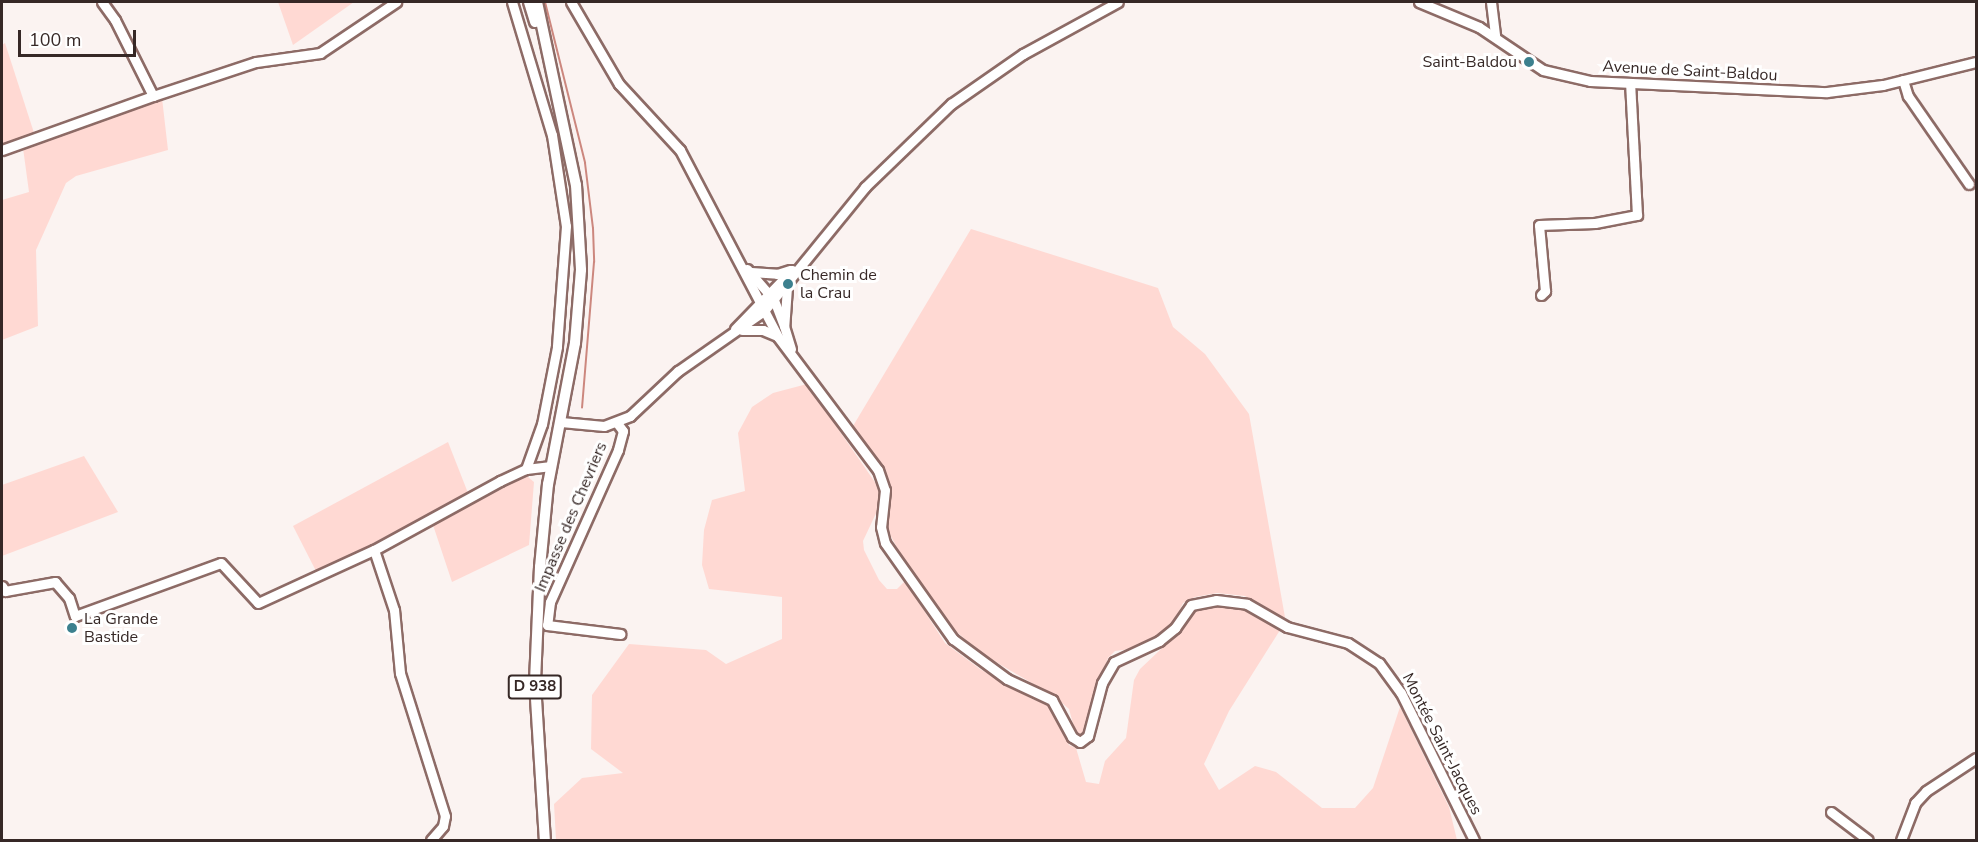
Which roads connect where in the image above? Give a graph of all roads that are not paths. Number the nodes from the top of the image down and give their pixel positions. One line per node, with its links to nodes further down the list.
1 (102, 2): 14 (street)
2 (396, 2): 14 (street)
3 (512, 2): 33 (street)
4 (529, 2): 15 (main road, D 938)
5 (571, 2): 20 (street)
6 (1118, 2): 18 (street)
7 (1419, 2): 10 (street, Avenue de Saint-Baldou)
8 (1491, 2): 10 (street)
9 (538, 6): 15 (main road, D 938)
10 (1495, 36): 13 (street, Avenue de Saint-Baldou)
11 (1977, 62): 12 (street, Avenue de Saint-Baldou)
12 (1903, 80): 13 (street, Avenue de Saint-Baldou); 17 (street)
13 (1630, 83): 22 (street)
14 (153, 96): 16 (street)
15 (562, 111): 30 (main road, D 938)
16 (2, 150)
17 (1970, 184)
18 (803, 261): 19 (street); 21 (street)
19 (792, 269): 20 (street); 23 (street)
20 (747, 270): 23 (street); 24 (street)
21 (788, 284): 23 (street); 25 (street)
22 (1541, 295)
23 (772, 297): 24 (street); 25 (street)
24 (762, 307): 26 (street); 27 (street); 28 (street)
25 (784, 326): 29 (street)
26 (742, 330): 27 (street); 28 (street)
27 (778, 337): 29 (street)
28 (724, 340): 31 (street)
29 (793, 354): 41 (street, Montée Saint-Jacques)
30 (561, 422): 31 (street); 32 (main road, D 938)
31 (617, 423): 36 (street, Impasse des Chevriers)
32 (551, 466): 33 (street); 40 (main road, D 938)
33 (526, 469): 34 (street)
34 (374, 550): 35 (street); 39 (street)
35 (2, 586)
36 (620, 634)
37 (1977, 758): 43 (street)
38 (1832, 812): 42 (street)
39 (431, 840)
40 (545, 840)
41 (1474, 840)
42 (1868, 840)
43 (1901, 840)

